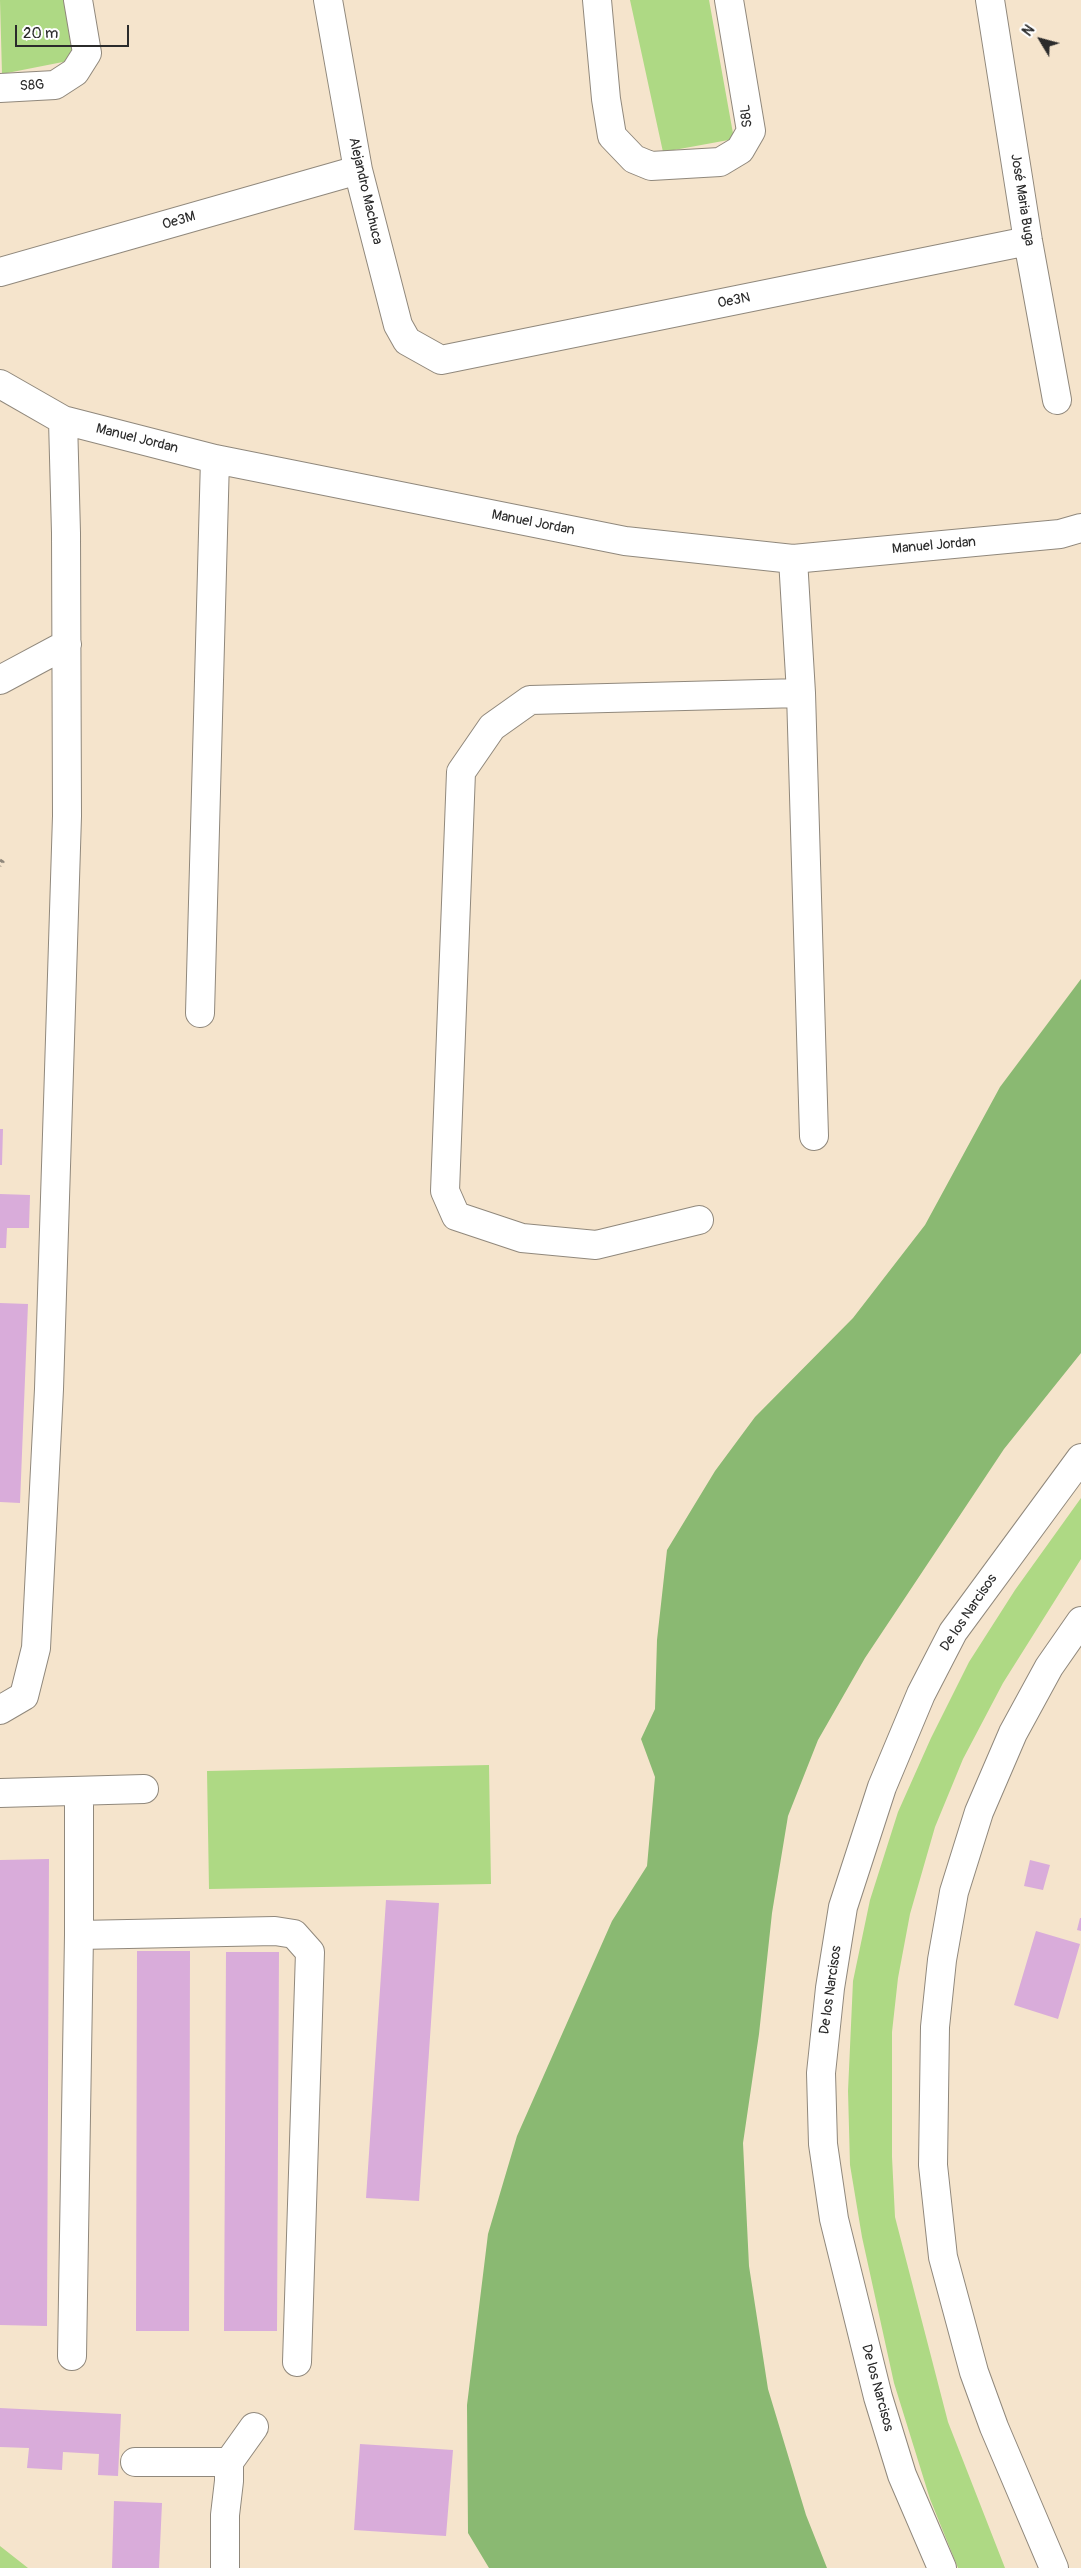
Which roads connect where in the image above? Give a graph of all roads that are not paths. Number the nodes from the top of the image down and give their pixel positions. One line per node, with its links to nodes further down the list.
1 (78, 0): 6 (street, S8G)
2 (328, 0): 7 (street, Alejandro Machuca)
3 (596, 0): 4 (street, S8L)
4 (729, 0)
5 (991, 0): 8 (street, José Maria Buga)
6 (0, 88)
7 (358, 170): 9 (street, Oe3M); 10 (street, Alejandro Machuca)
8 (1028, 241): 10 (street, Oe3N); 12 (street, José Maria Buga)
9 (0, 272)
10 (441, 360)
11 (0, 384): 13 (street, Manuel Jordan)
12 (1057, 400)
13 (64, 420): 14 (street, Manuel Jordan); 17 (street)
14 (215, 459): 16 (street, Manuel Jordan); 20 (street)
15 (1081, 528): 16 (street, Manuel Jordan)
16 (792, 559): 19 (street)
17 (67, 644): 18 (street); 25 (street)
18 (0, 680)
19 (801, 693): 21 (street); 22 (street)
20 (200, 1013)
21 (814, 1136)
22 (699, 1220)
23 (1081, 1458): 36 (street, De los Narcisos)
24 (1081, 1621): 37 (street)
25 (0, 1710)
26 (144, 1789): 27 (street)
27 (79, 1791): 28 (street); 29 (street)
28 (0, 1793)
29 (79, 1935): 30 (street); 31 (street)
30 (72, 2356)
31 (297, 2362)
32 (254, 2427): 34 (street)
33 (135, 2462): 34 (street)
34 (229, 2462): 35 (street)
35 (225, 2568)
36 (942, 2568)
37 (1054, 2568)

